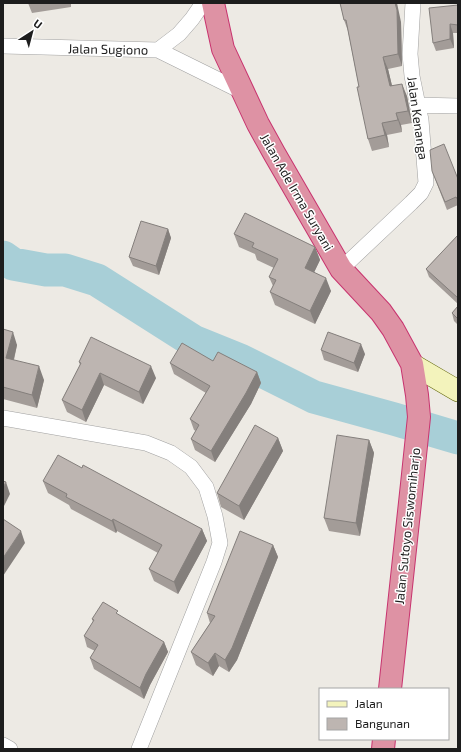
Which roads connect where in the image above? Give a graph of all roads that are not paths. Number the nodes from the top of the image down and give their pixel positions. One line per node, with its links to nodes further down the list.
1 (203, 3): 5 (street, Jalan Sugiono)
2 (213, 3): 6 (highway, Jalan Ade Irma Suryani)
3 (413, 3): 7 (street, Jalan Kenanga)
4 (5, 48): 5 (street, Jalan Sugiono)
5 (158, 50): 6 (street, Jalan Sugiono)
6 (243, 92): 9 (highway, Jalan Ade Irma Suryani)
7 (417, 105): 8 (street); 9 (street, Jalan Kenanga)
8 (458, 106)
9 (341, 269): 10 (highway, Jalan Ade Irma Suryani)
10 (412, 364): 11 (street); 13 (highway, Jalan Sutoyo Siswomiharjo)
11 (458, 391)
12 (3, 418): 16 (street)
13 (390, 688)
14 (3, 745): 15 (street)
15 (10, 749)
16 (139, 749)

